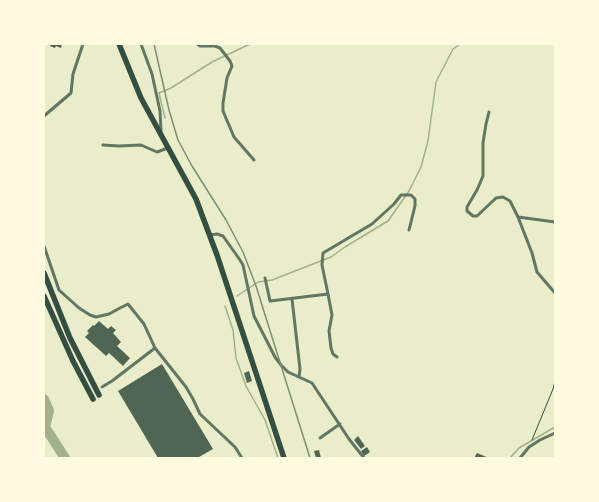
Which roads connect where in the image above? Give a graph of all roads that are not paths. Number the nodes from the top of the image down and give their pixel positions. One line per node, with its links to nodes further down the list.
1 (84, 44): 6 (street)
2 (119, 44): 7 (highway)
3 (141, 44): 7 (street)
4 (197, 44): 10 (street)
5 (489, 112): 11 (street)
6 (44, 116)
7 (161, 133): 9 (highway)
8 (103, 145): 9 (street)
9 (168, 148): 14 (highway)
10 (254, 160)
11 (518, 217): 12 (street); 18 (street)
12 (555, 222)
13 (409, 230): 19 (street)
14 (210, 235): 24 (street); 32 (highway)
15 (44, 246): 22 (street)
16 (44, 273): 26 (highway)
17 (265, 278): 21 (street)
18 (555, 293)
19 (328, 294): 21 (street); 23 (street)
20 (44, 296): 27 (highway)
21 (292, 299): 24 (street)
22 (155, 348): 25 (street); 31 (street)
23 (337, 356)
24 (299, 377): 28 (street)
25 (102, 387)
26 (99, 395)
27 (93, 399)
28 (340, 424): 30 (street); 33 (street)
29 (555, 433): 34 (street)
30 (320, 438)
31 (242, 458)
32 (284, 458)
33 (364, 458)
34 (520, 458)

